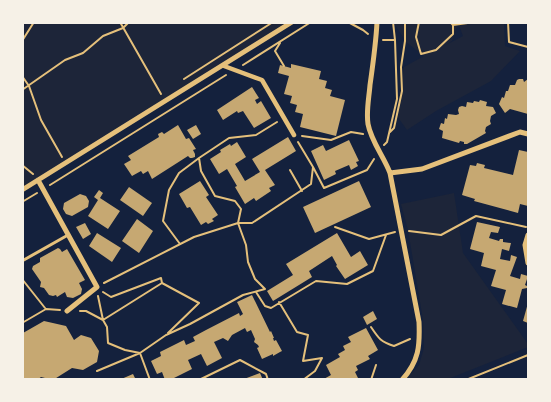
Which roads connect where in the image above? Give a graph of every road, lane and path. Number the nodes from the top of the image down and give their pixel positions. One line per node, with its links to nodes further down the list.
1 (34, 22): 15 (path)
2 (120, 22): 14 (path)
3 (129, 22): 14 (path)
4 (273, 22): 22 (path)
5 (292, 22): 18 (street)
6 (311, 22): 16 (path)
7 (377, 22): 30 (street)
8 (393, 22): 27 (path)
9 (404, 22): 27 (path)
10 (419, 22): 13 (path)
11 (474, 22): 13 (path)
12 (508, 22): 17 (path)
13 (451, 24)
14 (123, 28): 23 (path); 25 (path)
15 (22, 41)
16 (282, 41): 19 (path); 20 (path)
17 (528, 47)
18 (224, 66): 20 (street); 25 (street)
19 (284, 66)
20 (235, 70): 26 (street); 41 (path)
21 (22, 76): 23 (path)
22 (183, 79)
23 (29, 86): 24 (path); 33 (path)
24 (22, 90)
25 (165, 102): 33 (street)
26 (284, 118): 29 (street); 32 (path)
27 (389, 133): 31 (path)
28 (528, 134): 38 (street)
29 (294, 135): 30 (path); 35 (path)
30 (372, 136): 31 (street)
31 (380, 150): 35 (path); 38 (street)
32 (199, 158): 45 (path); 51 (path)
33 (65, 163): 40 (street)
34 (22, 165): 37 (path)
35 (313, 167): 43 (path)
36 (290, 170): 43 (path)
37 (32, 173): 39 (path); 40 (path)
38 (390, 173): 48 (street)
39 (27, 176)
40 (37, 180): 41 (street); 42 (street)
41 (43, 189): 44 (path); 50 (street)
42 (22, 190)
43 (302, 191): 45 (path)
44 (22, 202)
45 (238, 223): 51 (path); 57 (path)
46 (335, 227): 58 (path)
47 (528, 228): 48 (path)
48 (401, 230): 65 (street)
49 (528, 235): 53 (street)
50 (68, 236): 52 (lane); 56 (street)
51 (180, 244): 56 (path)
52 (22, 261)
53 (528, 262)
54 (22, 279): 59 (path)
55 (162, 284): 56 (path); 61 (path); 64 (path)
56 (96, 287): 60 (street); 61 (path)
57 (256, 292): 58 (path); 64 (path)
58 (279, 302): 73 (path)
59 (46, 309): 60 (path); 62 (path)
60 (67, 311): 61 (path)
61 (103, 320): 66 (path)
62 (22, 323)
63 (371, 327): 65 (path)
64 (166, 334): 66 (path)
65 (419, 334): 75 (street)
66 (140, 352): 69 (path); 70 (path)
67 (528, 355): 76 (path)
68 (376, 365): 74 (path)
69 (97, 371)
70 (150, 380)
71 (199, 380): 72 (path)
72 (268, 380)
73 (303, 380)
74 (370, 380)
75 (402, 380)
76 (466, 380)

